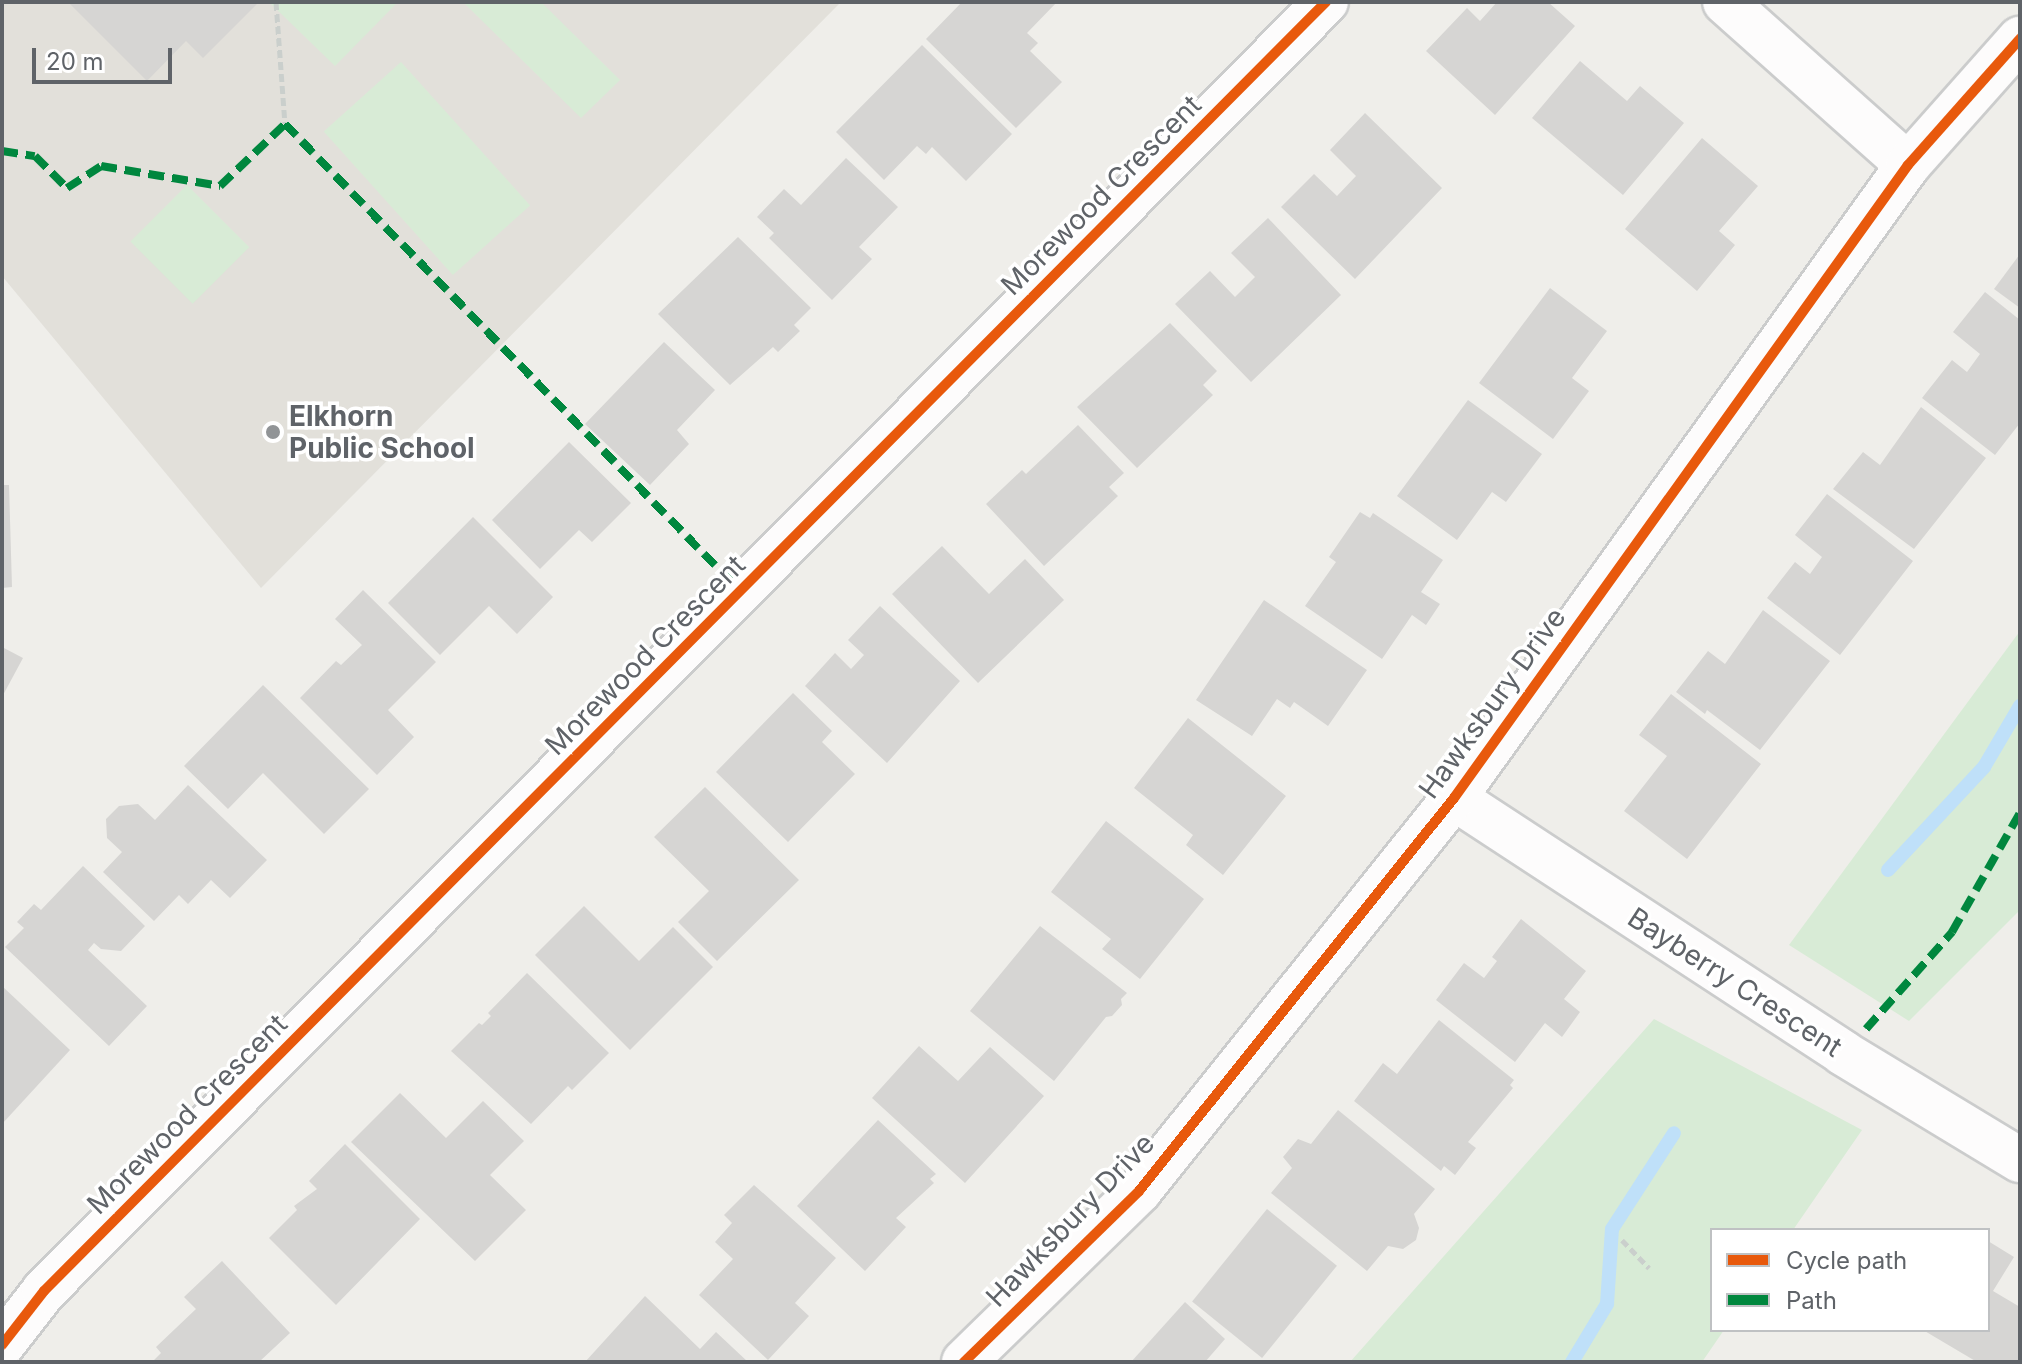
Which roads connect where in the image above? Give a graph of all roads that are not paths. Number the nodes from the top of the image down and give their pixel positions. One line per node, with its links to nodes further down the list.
1 (1326, 2): 7 (street, Morewood Crescent)
2 (1725, 2): 4 (street)
3 (2020, 39): 4 (street, Hawksbury Drive)
4 (1908, 165): 5 (street, Hawksbury Drive)
5 (1454, 798): 6 (street, Bayberry Crescent); 8 (street, Hawksbury Drive)
6 (2020, 1160)
7 (2, 1345)
8 (964, 1362)

